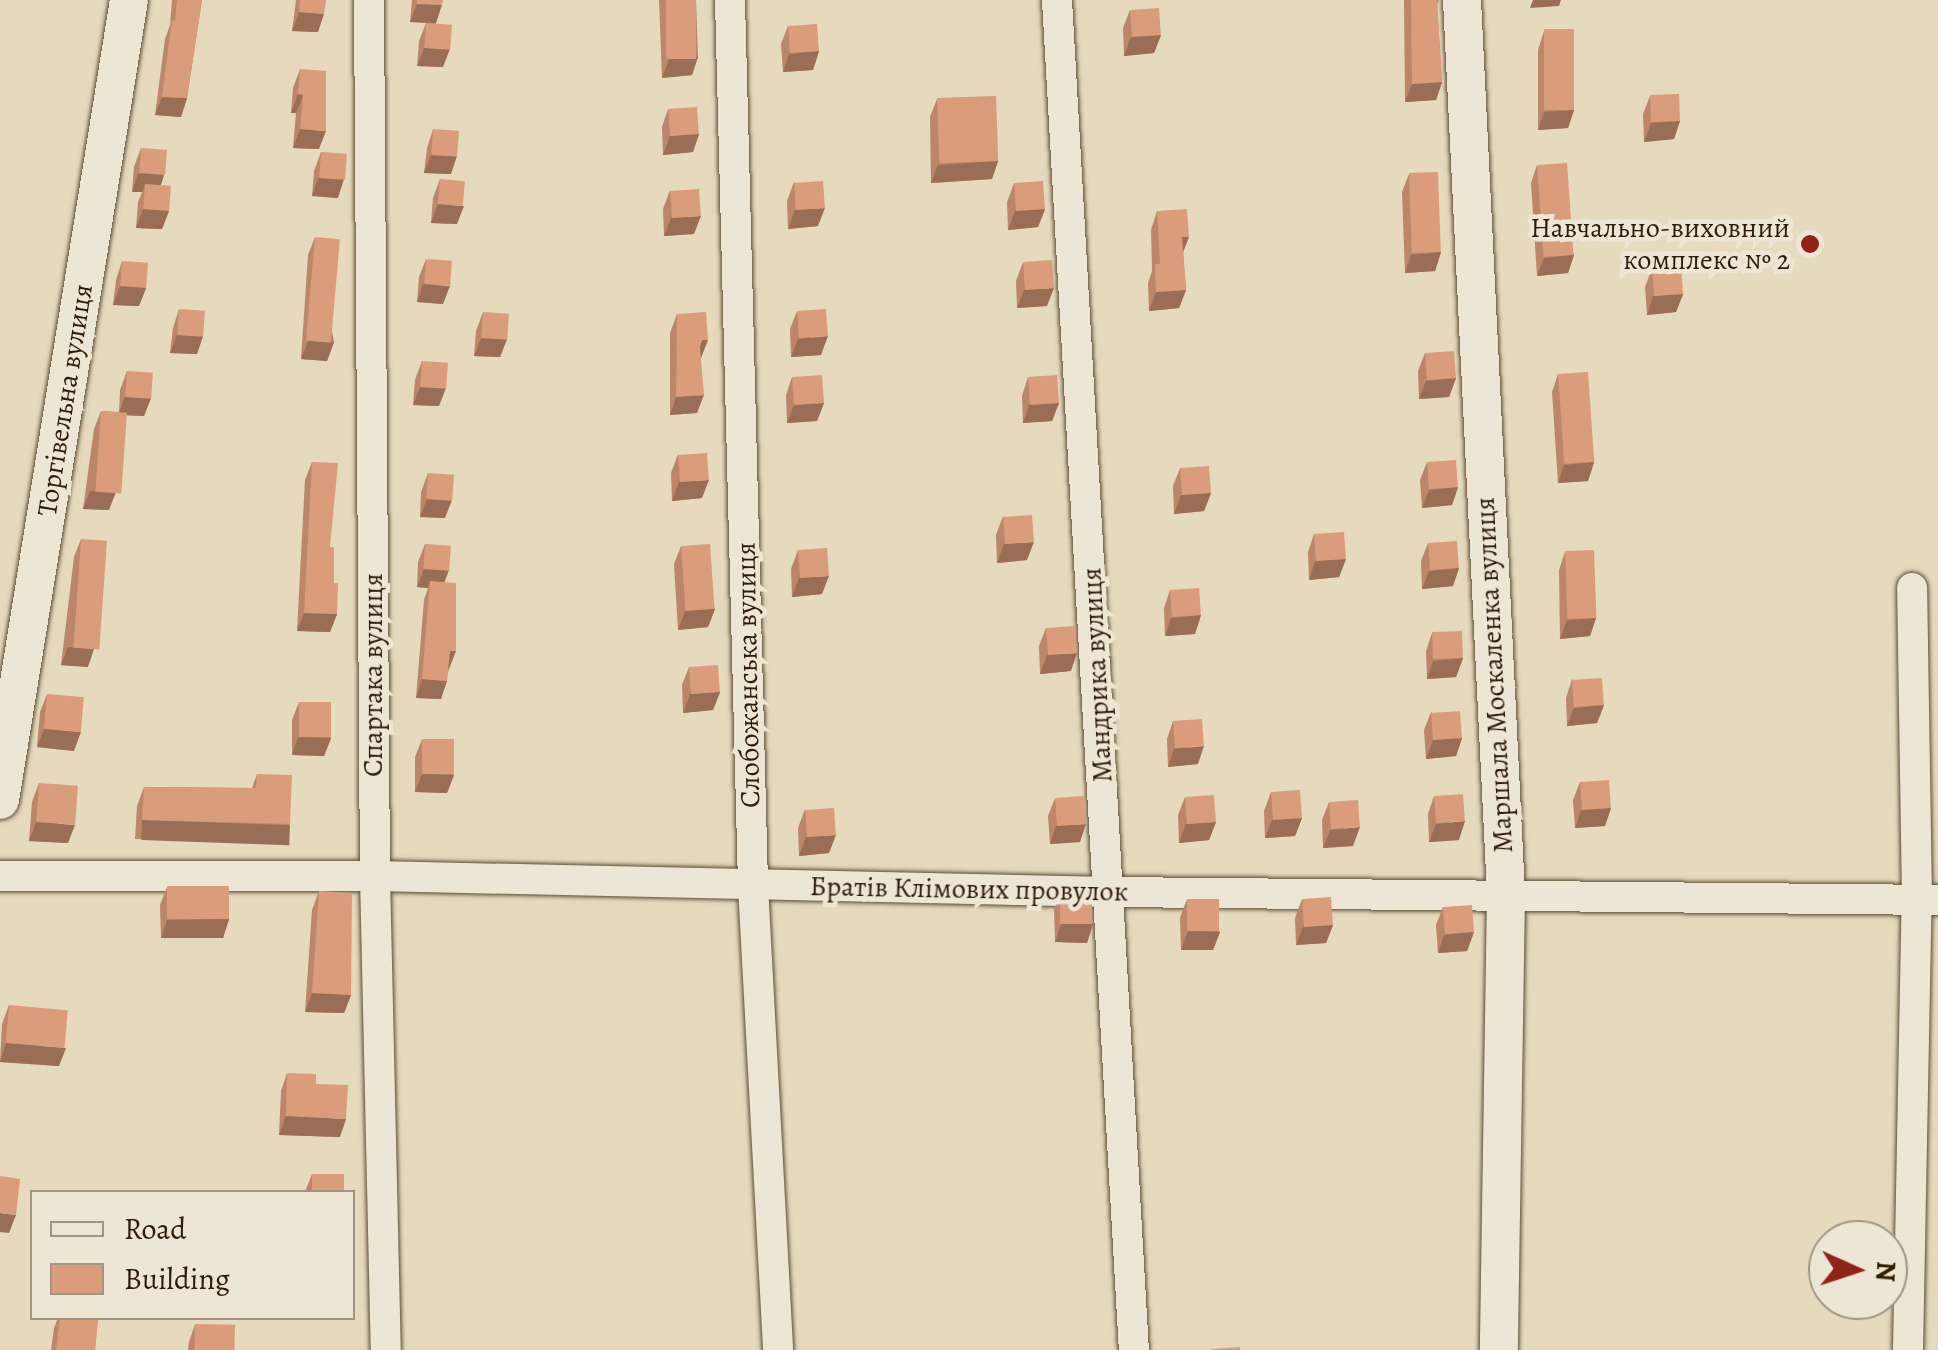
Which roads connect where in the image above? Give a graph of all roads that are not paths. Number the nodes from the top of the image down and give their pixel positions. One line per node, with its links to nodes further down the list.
1 (129, 0): 7 (street, Торгівельна вулиця)
2 (370, 0): 9 (street, Спартака вулиця)
3 (730, 0): 10 (street, Слобожанська вулиця)
4 (1058, 0): 11 (street, Мандрика вулиця)
5 (1462, 0): 12 (street, Маршала Москаленка вулиця)
6 (1912, 588): 13 (street)
7 (0, 800)
8 (0, 876): 9 (street, Братів Клімових провулок)
9 (375, 876): 10 (street, Братів Клімових провулок); 14 (street, Спартака вулиця)
10 (754, 886): 11 (street, Братів Клімових провулок); 15 (street, Слобожанська вулиця)
11 (1110, 892): 12 (street, Братів Клімових провулок); 16 (street, Мандрика вулиця)
12 (1506, 894): 13 (street, Братів Клімових провулок); 17 (street, Маршала Москаленка вулиця)
13 (1927, 899): 18 (street)
14 (386, 1350)
15 (778, 1350)
16 (1134, 1350)
17 (1499, 1350)
18 (1908, 1350)

